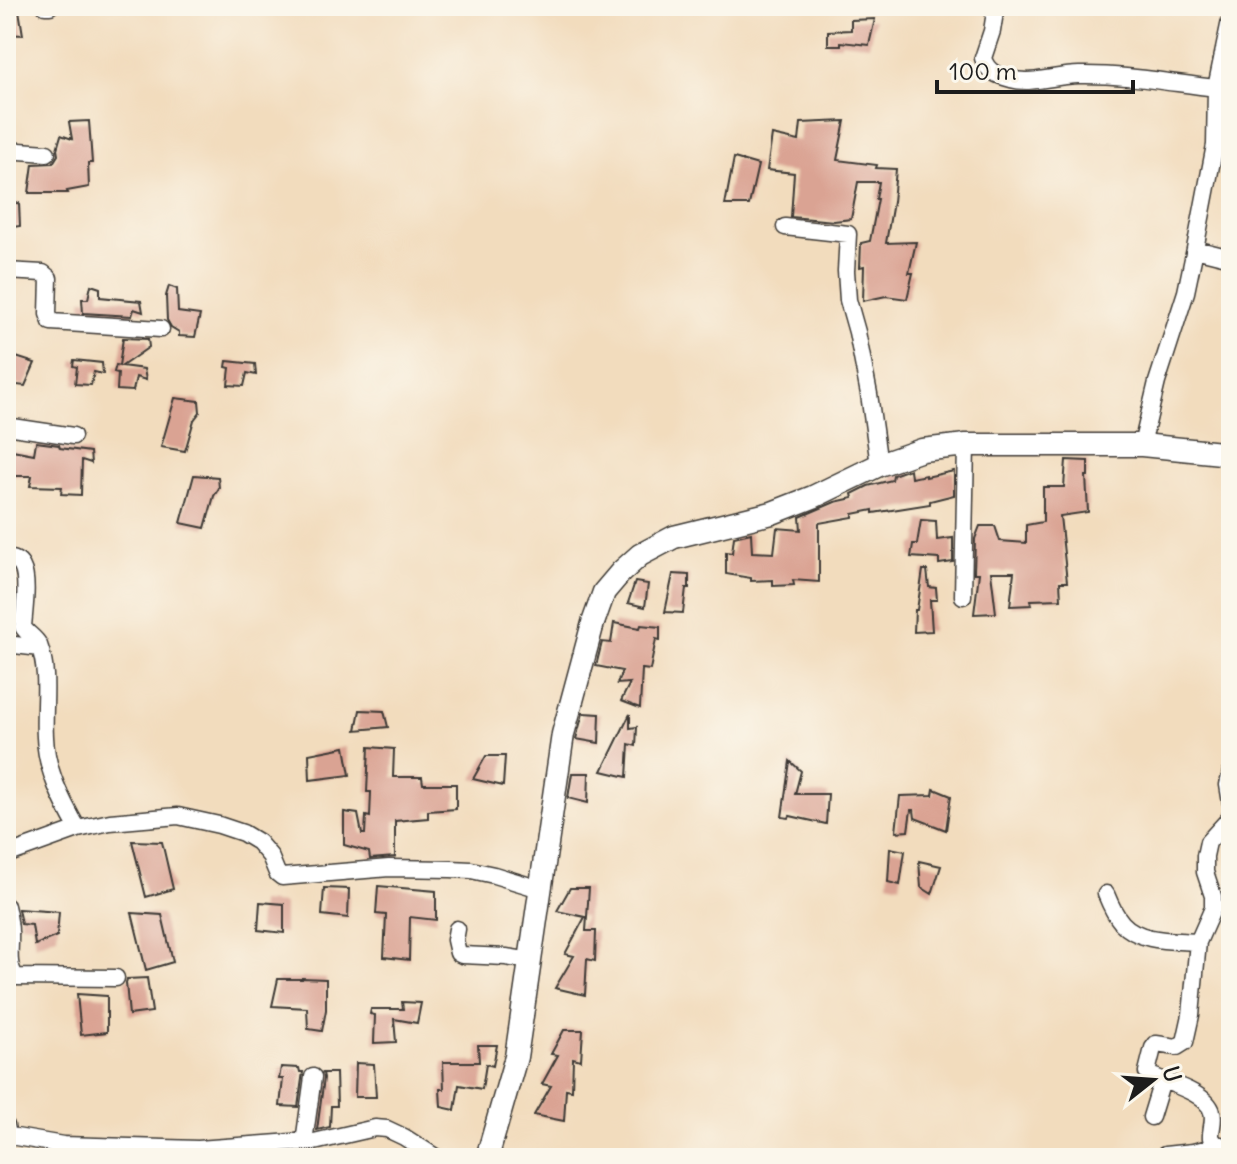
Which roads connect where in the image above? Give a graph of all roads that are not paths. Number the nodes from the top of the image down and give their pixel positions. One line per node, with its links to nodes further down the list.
1 (996, 6): 3 (street)
2 (1231, 16): 3 (street)
3 (1216, 88): 7 (street)
4 (6, 150): 5 (street)
5 (47, 153)
6 (785, 227): 16 (street)
7 (1195, 249): 8 (street); 14 (street)
8 (1231, 258)
9 (6, 271): 10 (street)
10 (161, 329)
11 (6, 426): 12 (street)
12 (73, 436)
13 (966, 445): 14 (street); 16 (street); 18 (street)
14 (1142, 445): 15 (street)
15 (1231, 454)
16 (879, 465): 26 (street)
17 (6, 558): 20 (street)
18 (963, 596)
19 (6, 644): 20 (street)
20 (40, 648): 24 (street)
21 (1231, 772): 22 (street)
22 (1231, 803)
23 (1231, 814): 30 (street)
24 (78, 829): 25 (street); 26 (street)
25 (6, 855)
26 (540, 889): 31 (street)
27 (1106, 894): 30 (street)
28 (6, 906): 32 (street)
29 (457, 929): 31 (street)
30 (1198, 942): 34 (street)
31 (531, 961): 43 (street)
32 (116, 978)
33 (313, 1077): 37 (street)
34 (1162, 1081): 35 (street); 38 (street)
35 (1151, 1117)
36 (6, 1126): 39 (street)
37 (304, 1142): 40 (street); 42 (street)
38 (1226, 1148): 44 (street)
39 (96, 1152): 41 (street)
40 (224, 1152): 41 (street)
41 (197, 1154)
42 (437, 1158)
43 (487, 1158)
44 (1160, 1158)

